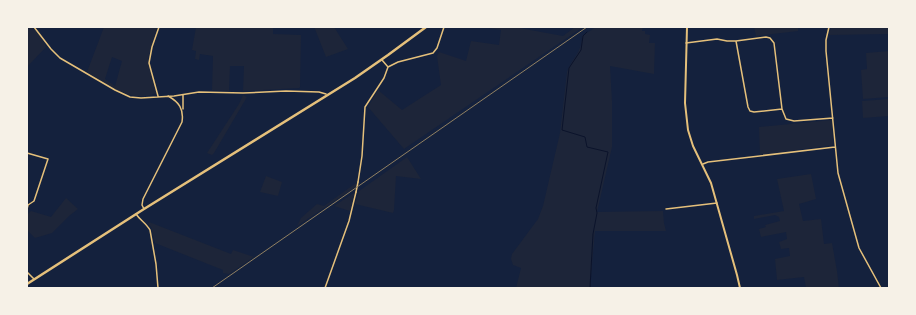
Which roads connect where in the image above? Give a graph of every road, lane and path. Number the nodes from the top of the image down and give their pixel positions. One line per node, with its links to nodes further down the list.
1 (34, 27): 13 (street)
2 (159, 27): 13 (street)
3 (426, 27): 9 (main road)
4 (444, 27): 10 (street)
5 (686, 27): 8 (street)
6 (829, 27): 17 (street)
7 (736, 41): 8 (street); 15 (street); 15 (street)
8 (686, 43): 20 (street)
9 (382, 60): 10 (street); 12 (main road)
10 (388, 67): 31 (street)
11 (183, 95): 12 (street); 14 (street); 16 (street)
12 (327, 95): 23 (main road)
13 (158, 96): 14 (street)
14 (168, 96): 16 (street)
15 (782, 109): 17 (street)
16 (183, 113): 23 (street)
17 (833, 118): 18 (street)
18 (835, 147): 20 (street); 33 (street)
19 (27, 153): 22 (street)
20 (703, 164): 21 (street)
21 (717, 203): 25 (street); 32 (street)
22 (28, 205): 24 (street)
23 (144, 208): 26 (main road)
24 (27, 209)
25 (666, 209)
26 (136, 214): 28 (main road); 30 (street)
27 (27, 272): 28 (street)
28 (34, 279): 29 (main road)
29 (27, 284)
30 (158, 288)
31 (325, 288)
32 (740, 288)
33 (881, 288)

